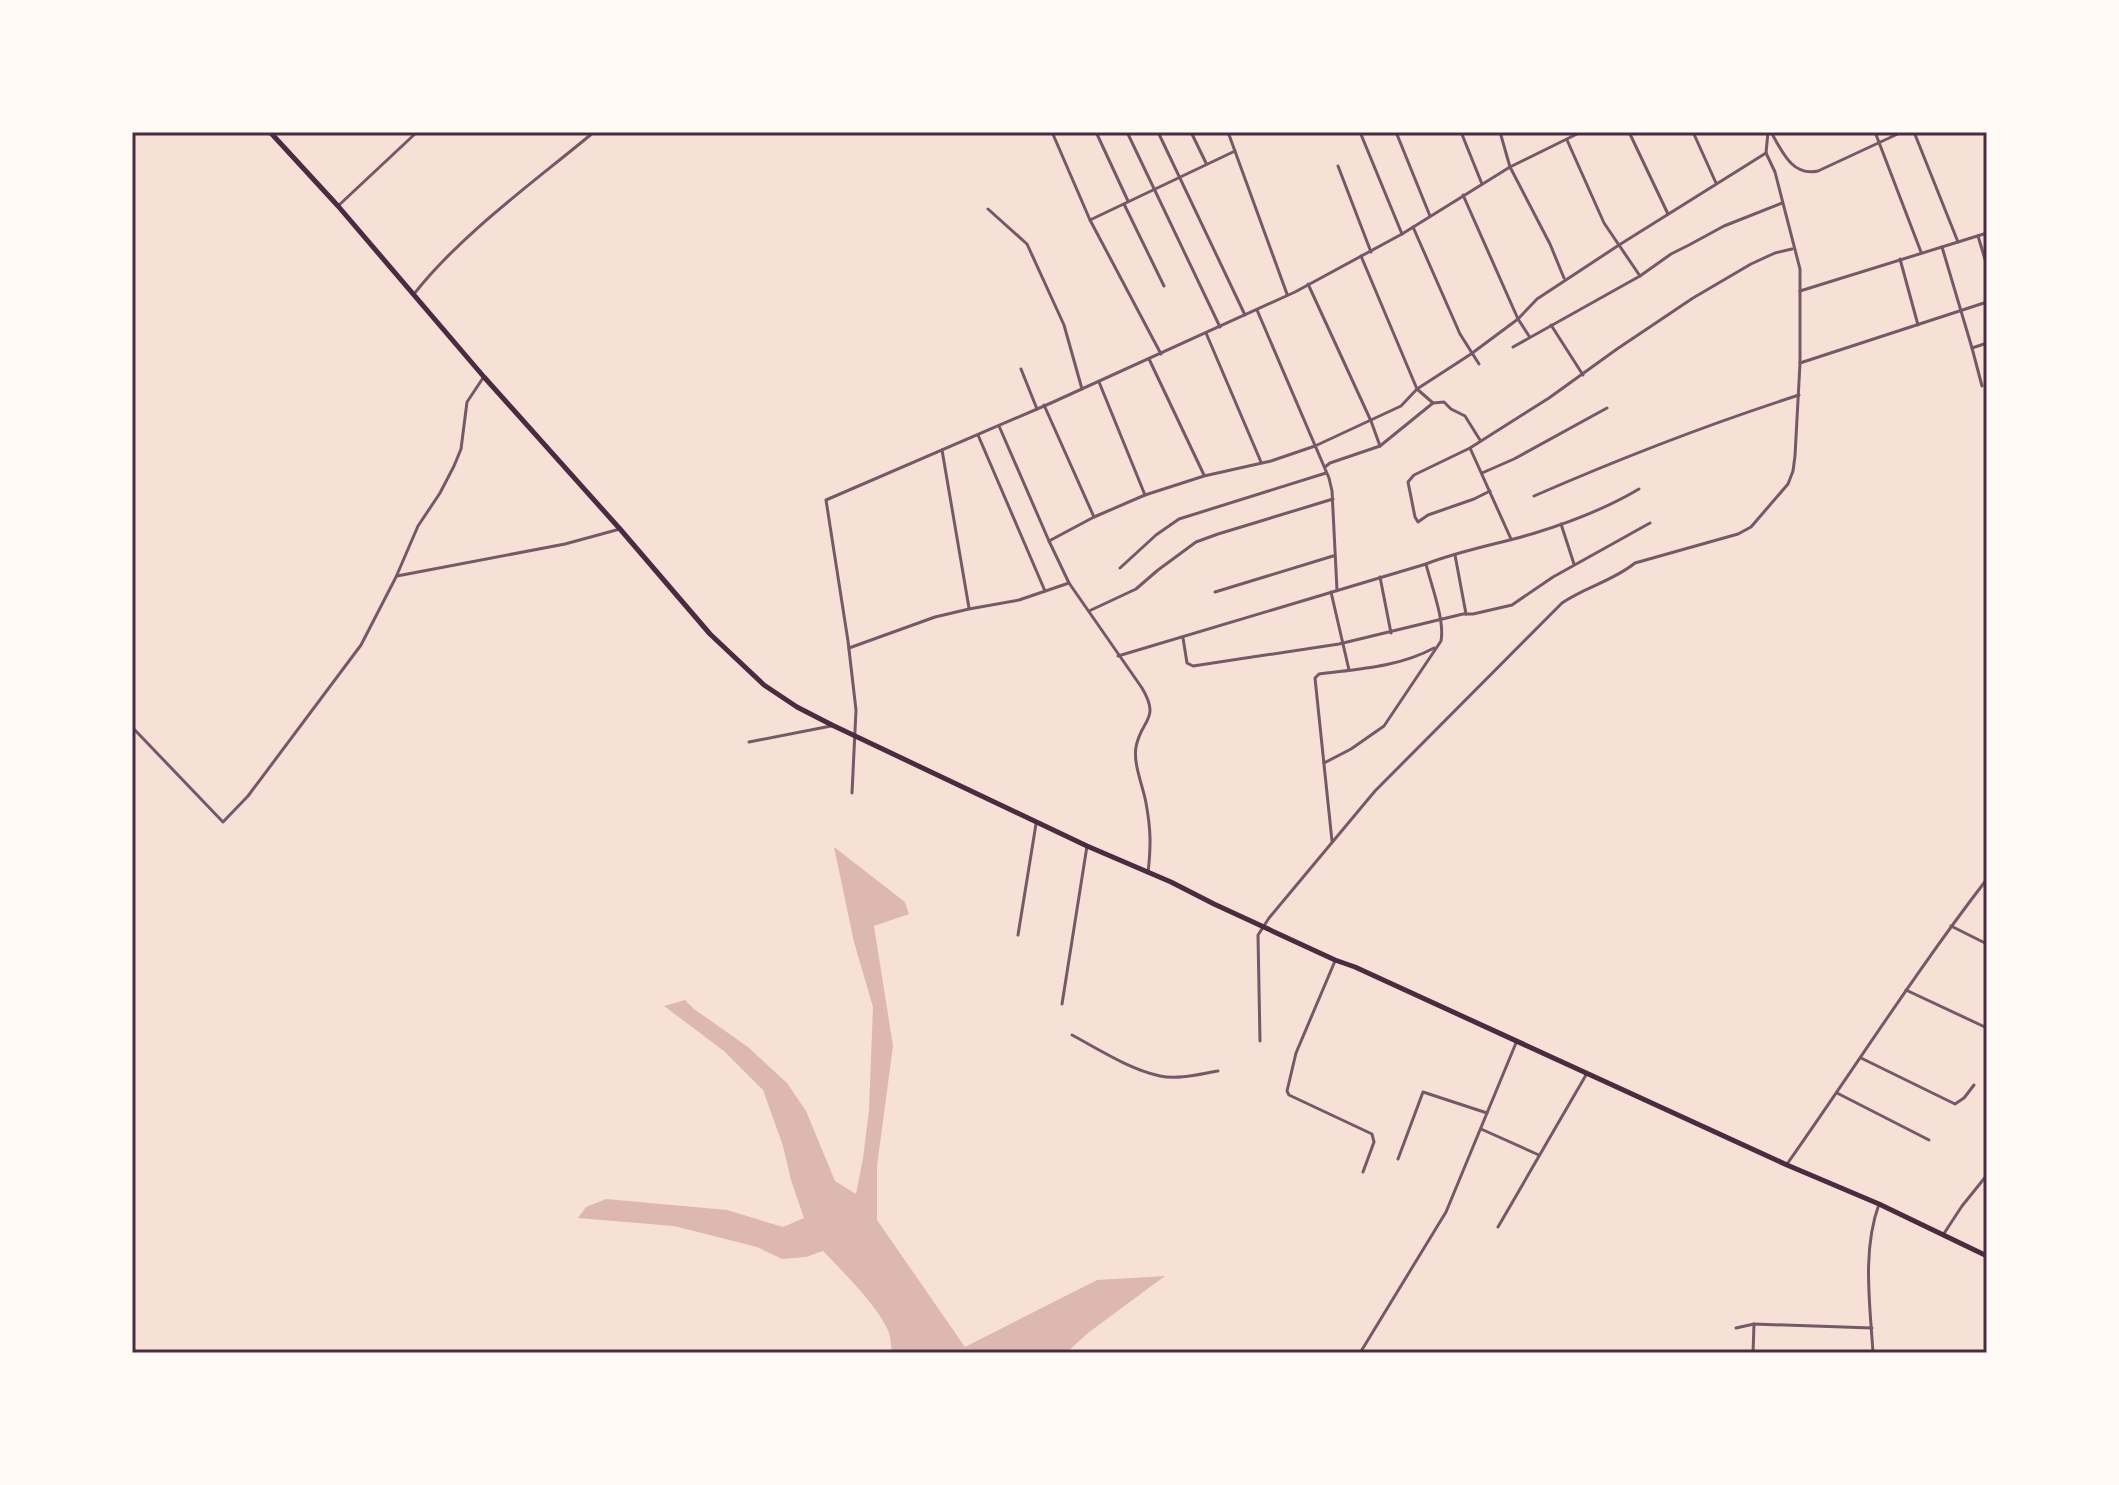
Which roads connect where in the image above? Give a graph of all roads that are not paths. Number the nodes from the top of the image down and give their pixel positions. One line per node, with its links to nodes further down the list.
1 (270, 132): 35 (main road)
2 (417, 132): 35 (street)
3 (594, 132): 58 (street)
4 (1052, 132): 39 (street)
5 (1096, 132): 33 (street)
6 (1127, 132): 31 (street)
7 (1158, 132): 28 (street)
8 (1191, 132): 25 (street)
9 (1228, 132): 23 (street)
10 (1360, 132): 42 (street)
11 (1396, 132): 38 (street)
12 (1461, 132): 30 (street)
13 (1500, 132): 27 (street)
14 (1581, 132): 21 (street)
15 (1629, 132): 37 (street)
16 (1693, 132): 29 (street)
17 (1770, 132): 22 (street); 24 (street)
18 (1875, 132): 22 (street)
19 (1902, 132): 22 (street)
20 (1914, 132): 44 (street)
21 (1567, 140): 27 (street); 45 (street)
22 (1879, 141): 49 (street)
23 (1235, 150): 25 (street); 59 (street)
24 (1766, 153): 29 (street); 34 (street)
25 (1206, 163): 28 (street)
26 (1338, 166): 48 (street)
27 (1510, 167): 30 (street); 54 (street)
28 (1180, 177): 31 (street); 63 (street)
29 (1716, 183): 37 (street)
30 (1482, 184): 32 (street)
31 (1153, 190): 33 (street); 67 (street)
32 (1463, 195): 38 (street); 64 (street)
33 (1126, 203): 39 (street); 56 (street)
34 (1782, 203): 47 (street); 53 (street)
35 (338, 206): 58 (main road)
36 (988, 209): 83 (street)
37 (1668, 214): 45 (street)
38 (1430, 216): 40 (street)
39 (1090, 220): 73 (street)
40 (1413, 227): 42 (street); 74 (street)
41 (1987, 233): 43 (street)
42 (1402, 234): 48 (street)
43 (1978, 236): 44 (street); 52 (street)
44 (1958, 242): 46 (street)
45 (1619, 245): 53 (street); 54 (street)
46 (1942, 246): 49 (street); 62 (street)
47 (1793, 249): 57 (street); 79 (street)
48 (1371, 252): 50 (street)
49 (1921, 253): 51 (street)
50 (1361, 256): 55 (street); 84 (street)
51 (1900, 259): 57 (street); 66 (street)
52 (1987, 266)
53 (1640, 276): 65 (street)
54 (1565, 280): 64 (street)
55 (1308, 284): 59 (street); 90 (street)
56 (1164, 286)
57 (1800, 291): 76 (street)
58 (414, 294): 80 (main road)
59 (1287, 295): 61 (street)
60 (1987, 302): 62 (street)
61 (1256, 309): 63 (street); 94 (street)
62 (1963, 311): 66 (street); 72 (street)
63 (1245, 315): 67 (street)
64 (1518, 319): 69 (street); 74 (street)
65 (1551, 325): 69 (street); 79 (street)
66 (1918, 326): 76 (street)
67 (1220, 327): 68 (street)
68 (1206, 333): 73 (street); 98 (street)
69 (1529, 336): 71 (street)
70 (1987, 343): 72 (street)
71 (1513, 347)
72 (1972, 348): 82 (street)
73 (1161, 354): 75 (street)
74 (1471, 354): 77 (street); 84 (street)
75 (1149, 359): 81 (street); 102 (street)
76 (1800, 363): 85 (street)
77 (1479, 364)
78 (1021, 369): 89 (street)
79 (1583, 375): 93 (street)
80 (484, 377): 111 (main road); 119 (street)
81 (1099, 382): 83 (street); 105 (street)
82 (1982, 386)
83 (1082, 389): 87 (street)
84 (1417, 389): 86 (street); 90 (street)
85 (1799, 395): 106 (street); 143 (street)
86 (1433, 403): 93 (street); 95 (street)
87 (1044, 405): 89 (street); 108 (street)
88 (1607, 408): 101 (street)
89 (1037, 409): 91 (street)
90 (1371, 421): 94 (street); 95 (street)
91 (999, 426): 92 (street); 113 (street)
92 (978, 435): 97 (street); 122 (street)
93 (1481, 442): 96 (street)
94 (1315, 446): 98 (street); 99 (street)
95 (1380, 446): 99 (street)
96 (1470, 448): 101 (street); 104 (street)
97 (942, 450): 125 (street); 132 (street)
98 (1261, 463): 102 (street)
99 (1324, 467): 100 (street)
100 (1326, 473): 107 (street); 118 (street)
101 (1482, 473): 104 (street)
102 (1204, 476): 105 (street)
103 (1639, 489): 110 (street)
104 (1490, 491): 112 (street)
105 (1145, 495): 108 (street)
106 (1534, 496)
107 (1333, 499): 115 (street); 126 (street)
108 (1094, 517): 113 (street)
109 (1650, 523): 117 (street)
110 (1561, 524): 112 (street); 117 (street)
111 (620, 529): 119 (street); 136 (main road)
112 (1512, 540): 114 (street)
113 (1049, 541): 121 (street)
114 (1455, 553): 116 (street); 127 (street)
115 (1334, 556): 123 (street); 124 (street)
116 (1426, 564): 120 (street); 128 (street)
117 (1574, 564): 127 (street)
118 (1120, 568)
119 (396, 577): 137 (street)
120 (1380, 577): 123 (street); 129 (street)
121 (1069, 583): 122 (street); 126 (street)
122 (1045, 591): 125 (street)
123 (1334, 591): 130 (street); 131 (street)
124 (1215, 592)
125 (969, 609): 132 (street)
126 (1087, 612): 134 (street)
127 (1466, 614): 128 (street)
128 (1440, 621): 129 (street); 133 (street)
129 (1391, 633): 131 (street)
130 (1183, 638): 131 (street); 134 (street)
131 (1343, 643): 135 (street)
132 (849, 648): 138 (street)
133 (1434, 648): 135 (street); 140 (street)
134 (1118, 656): 145 (street)
135 (1349, 670): 140 (street)
136 (832, 725): 138 (main road); 139 (street)
137 (132, 727)
138 (856, 736): 141 (street); 142 (main road)
139 (749, 742)
140 (1324, 763): 143 (street)
141 (852, 793)
142 (1036, 821): 144 (main road); 149 (street)
143 (1332, 841): 148 (street)
144 (1087, 846): 145 (main road); 153 (street)
145 (1148, 873): 148 (main road)
146 (1987, 879): 147 (street)
147 (1951, 926): 150 (street); 152 (street)
148 (1263, 927): 151 (main road); 157 (street)
149 (1018, 935)
150 (1987, 944)
151 (1335, 960): 156 (main road); 169 (street)
152 (1906, 990): 154 (street); 158 (street)
153 (1062, 1004)
154 (1987, 1028)
155 (1072, 1035): 159 (street)
156 (1517, 1040): 160 (main road); 163 (street)
157 (1260, 1041)
158 (1861, 1058): 161 (street); 162 (street)
159 (1218, 1071)
160 (1587, 1072): 166 (street); 168 (main road)
161 (1974, 1085)
162 (1837, 1093): 165 (street); 168 (street)
163 (1487, 1113): 164 (street); 167 (street)
164 (1480, 1129): 166 (street); 178 (street)
165 (1929, 1140)
166 (1539, 1155): 172 (street)
167 (1398, 1159)
168 (1787, 1165): 171 (main road)
169 (1363, 1172)
170 (1987, 1175): 173 (street)
171 (1879, 1204): 173 (main road); 177 (street)
172 (1498, 1227)
173 (1943, 1235): 174 (main road)
174 (1987, 1256)
175 (1754, 1324): 176 (street); 177 (street); 179 (street)
176 (1736, 1328)
177 (1872, 1328): 180 (street)
178 (1360, 1353)
179 (1753, 1353)
180 (1873, 1353)

